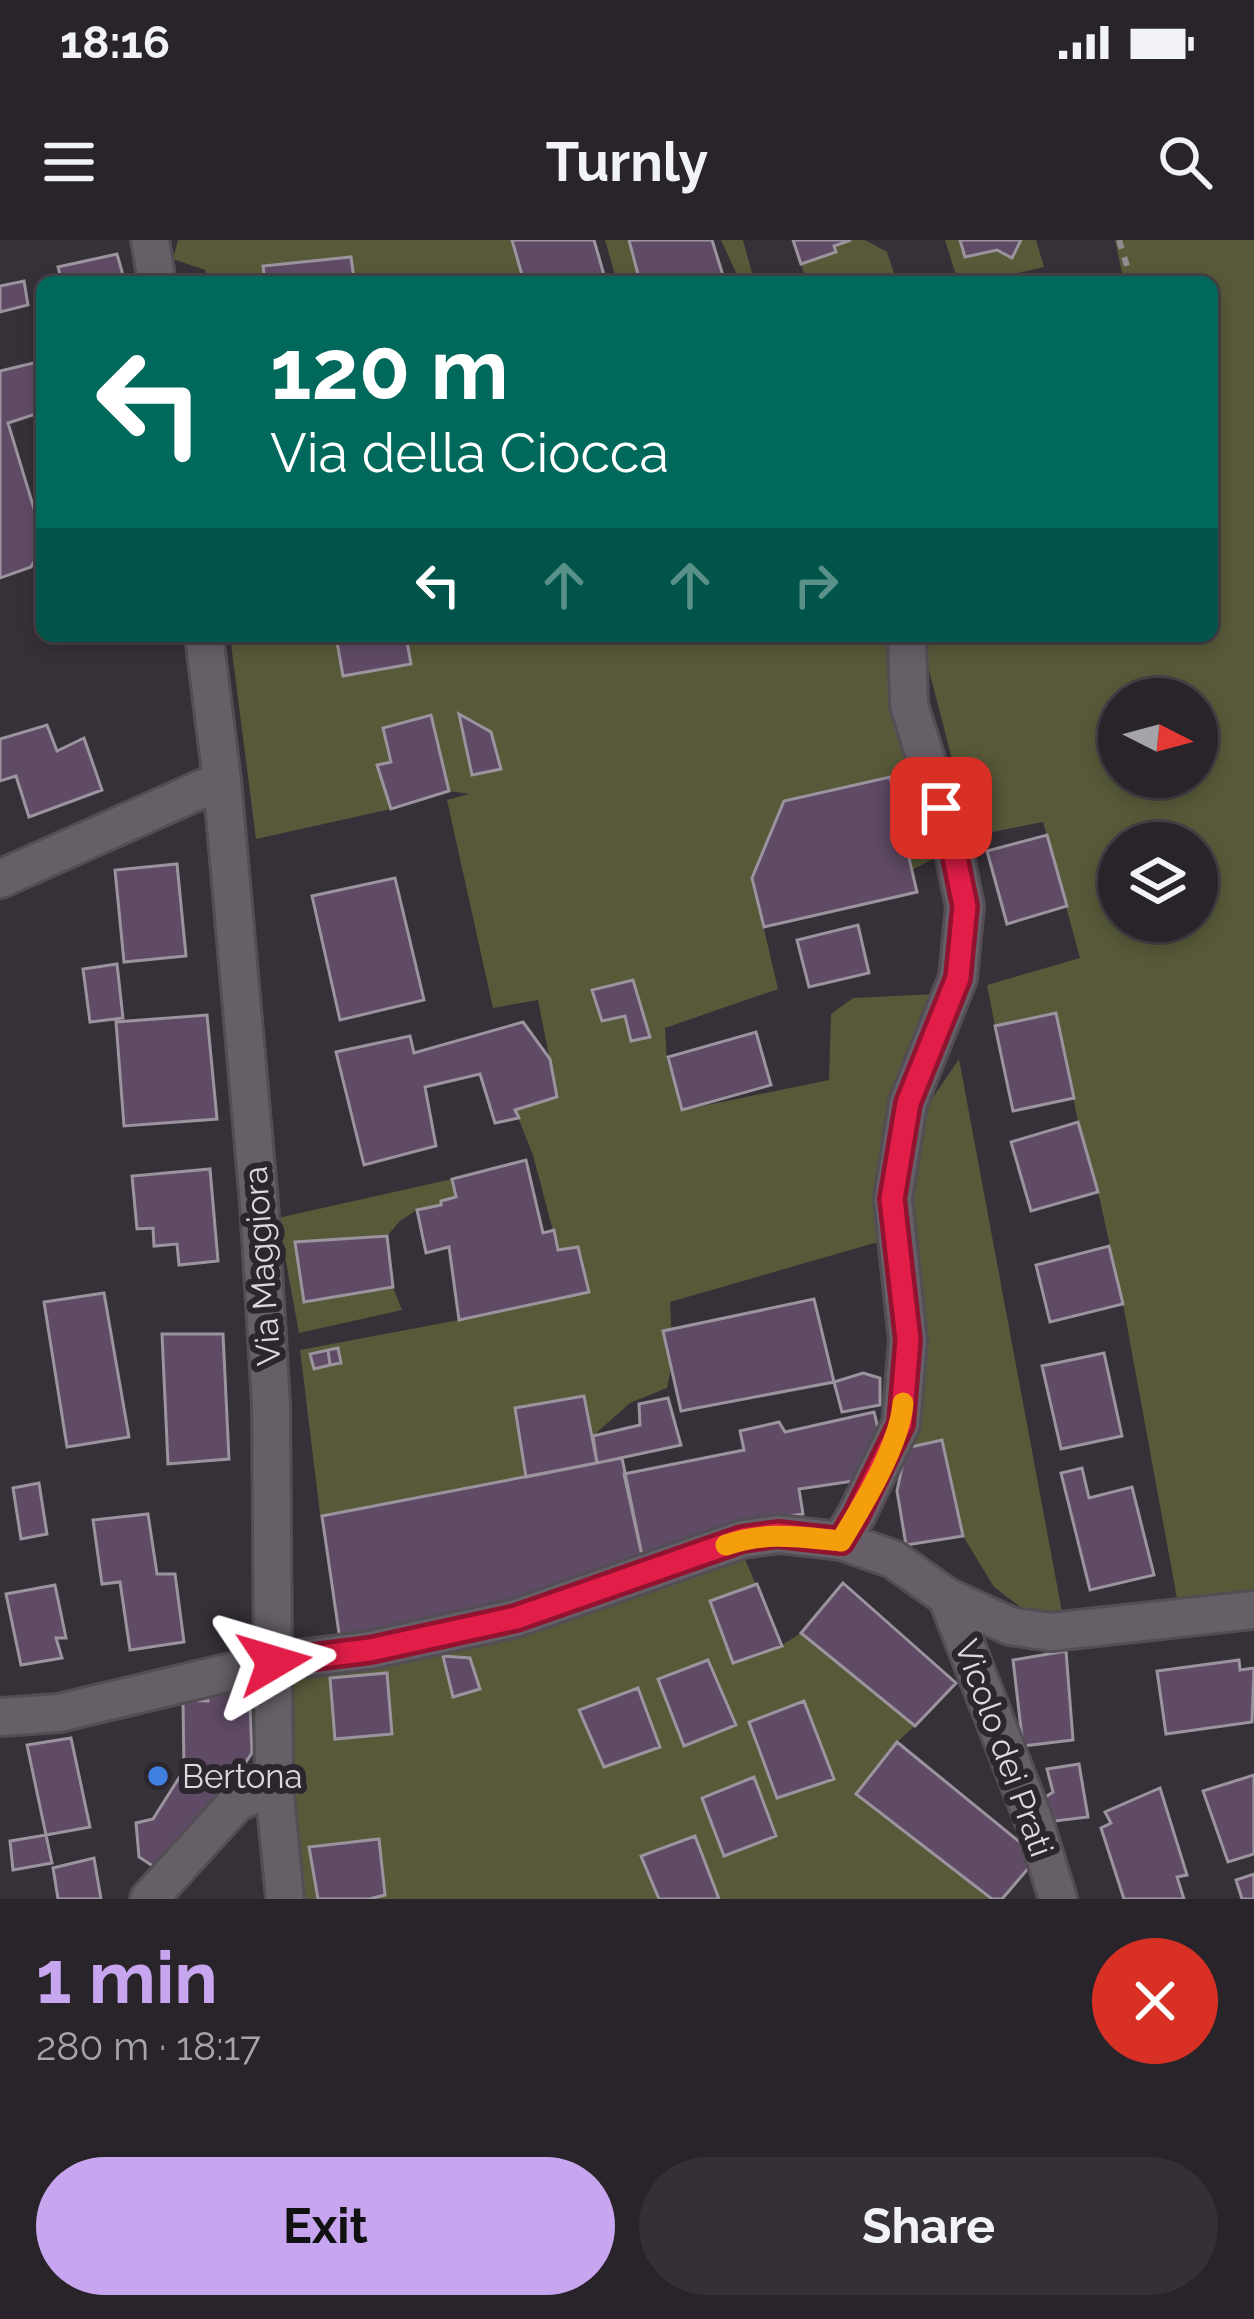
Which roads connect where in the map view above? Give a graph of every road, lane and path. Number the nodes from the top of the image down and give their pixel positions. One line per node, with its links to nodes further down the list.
1 (1119, 240): 2 (path)
2 (1130, 276)
3 (205, 642): 5 (street, Via Maggiora)
4 (907, 642): 7 (street)
5 (222, 780): 6 (street); 10 (street, Via Maggiora)
6 (0, 879)
7 (841, 1541): 8 (street); 10 (street)
8 (947, 1597): 9 (street); 15 (street, Vicolo dei Prati)
9 (1254, 1610)
10 (274, 1662): 11 (street); 12 (street, Via Maggiora)
11 (0, 1717)
12 (274, 1785): 13 (street); 14 (street, Via Maggiora)
13 (149, 1899)
14 (285, 1899)
15 (1058, 1899)

